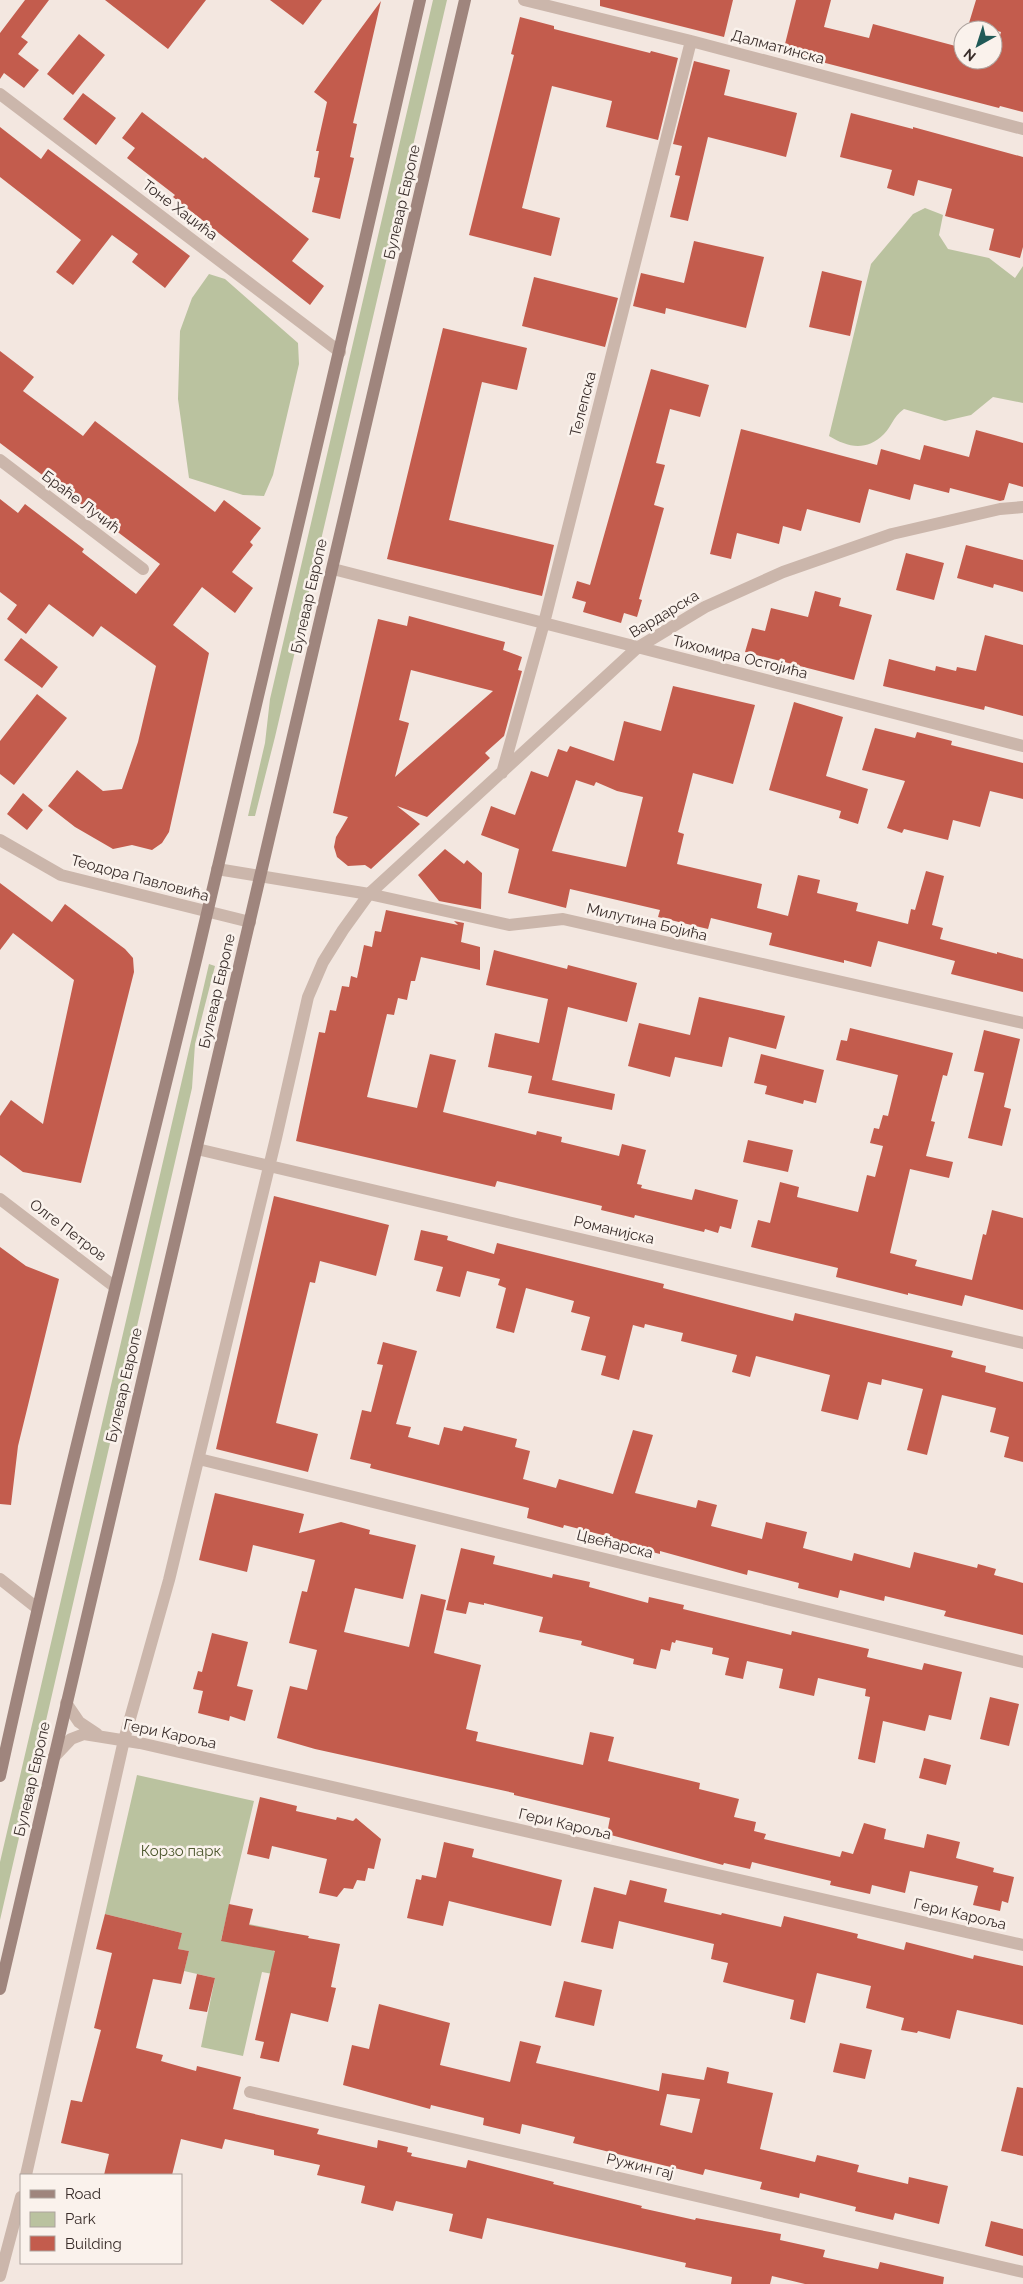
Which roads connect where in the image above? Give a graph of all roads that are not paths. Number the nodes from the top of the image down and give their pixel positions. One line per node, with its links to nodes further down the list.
1 (420, 0): 7 (main road, Булевар Европе)
2 (465, 0): 11 (main road, Булевар Европе)
3 (524, 0): 4 (street, Далматинска)
4 (691, 41): 6 (street, Далматинска); 12 (street, Телепска)
5 (0, 94): 7 (street, Тоне Хаџића)
6 (1023, 129)
7 (340, 352): 17 (main road, Булевар Европе)
8 (0, 460): 10 (street, Браће Лучић)
9 (1023, 507): 13 (street, Вардарска)
10 (142, 569)
11 (333, 569): 12 (street, Тихомира Остојића); 18 (main road, Булевар Европе)
12 (544, 623): 13 (street, Тихомира Остојића); 15 (street, Телепска)
13 (637, 648): 14 (street, Тихомира Остојића); 15 (street, Вардарска)
14 (1023, 746)
15 (502, 773): 19 (street, Вардарска)
16 (0, 840): 20 (street, Теодора Павловића)
17 (217, 869): 18 (street, Милутина Бојића); 20 (main road, Булевар Европе)
18 (261, 876): 19 (street, Милутина Бојића); 21 (main road, Булевар Европе)
19 (369, 894): 22 (street, Милутина Бојића); 24 (street)
20 (207, 912): 21 (street, Теодора Павловића); 26 (main road, Булевар Европе)
21 (250, 922): 23 (main road, Булевар Европе)
22 (1023, 1023)
23 (197, 1149): 24 (street, Романијска); 32 (main road, Булевар Европе)
24 (269, 1166): 27 (street, Романијска); 28 (street)
25 (0, 1198): 26 (street, Олге Петров)
26 (116, 1287): 30 (main road, Булевар Европе)
27 (1023, 1343)
28 (199, 1459): 31 (street, Цвећарска); 34 (street)
29 (0, 1579): 30 (street)
30 (37, 1608): 36 (main road, Булевар Европе)
31 (1023, 1662)
32 (66, 1703): 33 (street, Гери Кароља); 35 (main road, Булевар Европе)
33 (100, 1736): 34 (street, Гери Кароља); 35 (street, Гери Кароља)
34 (124, 1740): 37 (street, Гери Кароља); 40 (street)
35 (53, 1758): 38 (main road, Булевар Европе)
36 (0, 1776)
37 (1023, 1945)
38 (0, 1989)
39 (250, 2092): 42 (street, Ружин гај)
40 (26, 2174)
41 (20, 2201): 43 (street)
42 (1023, 2272)
43 (0, 2276)

